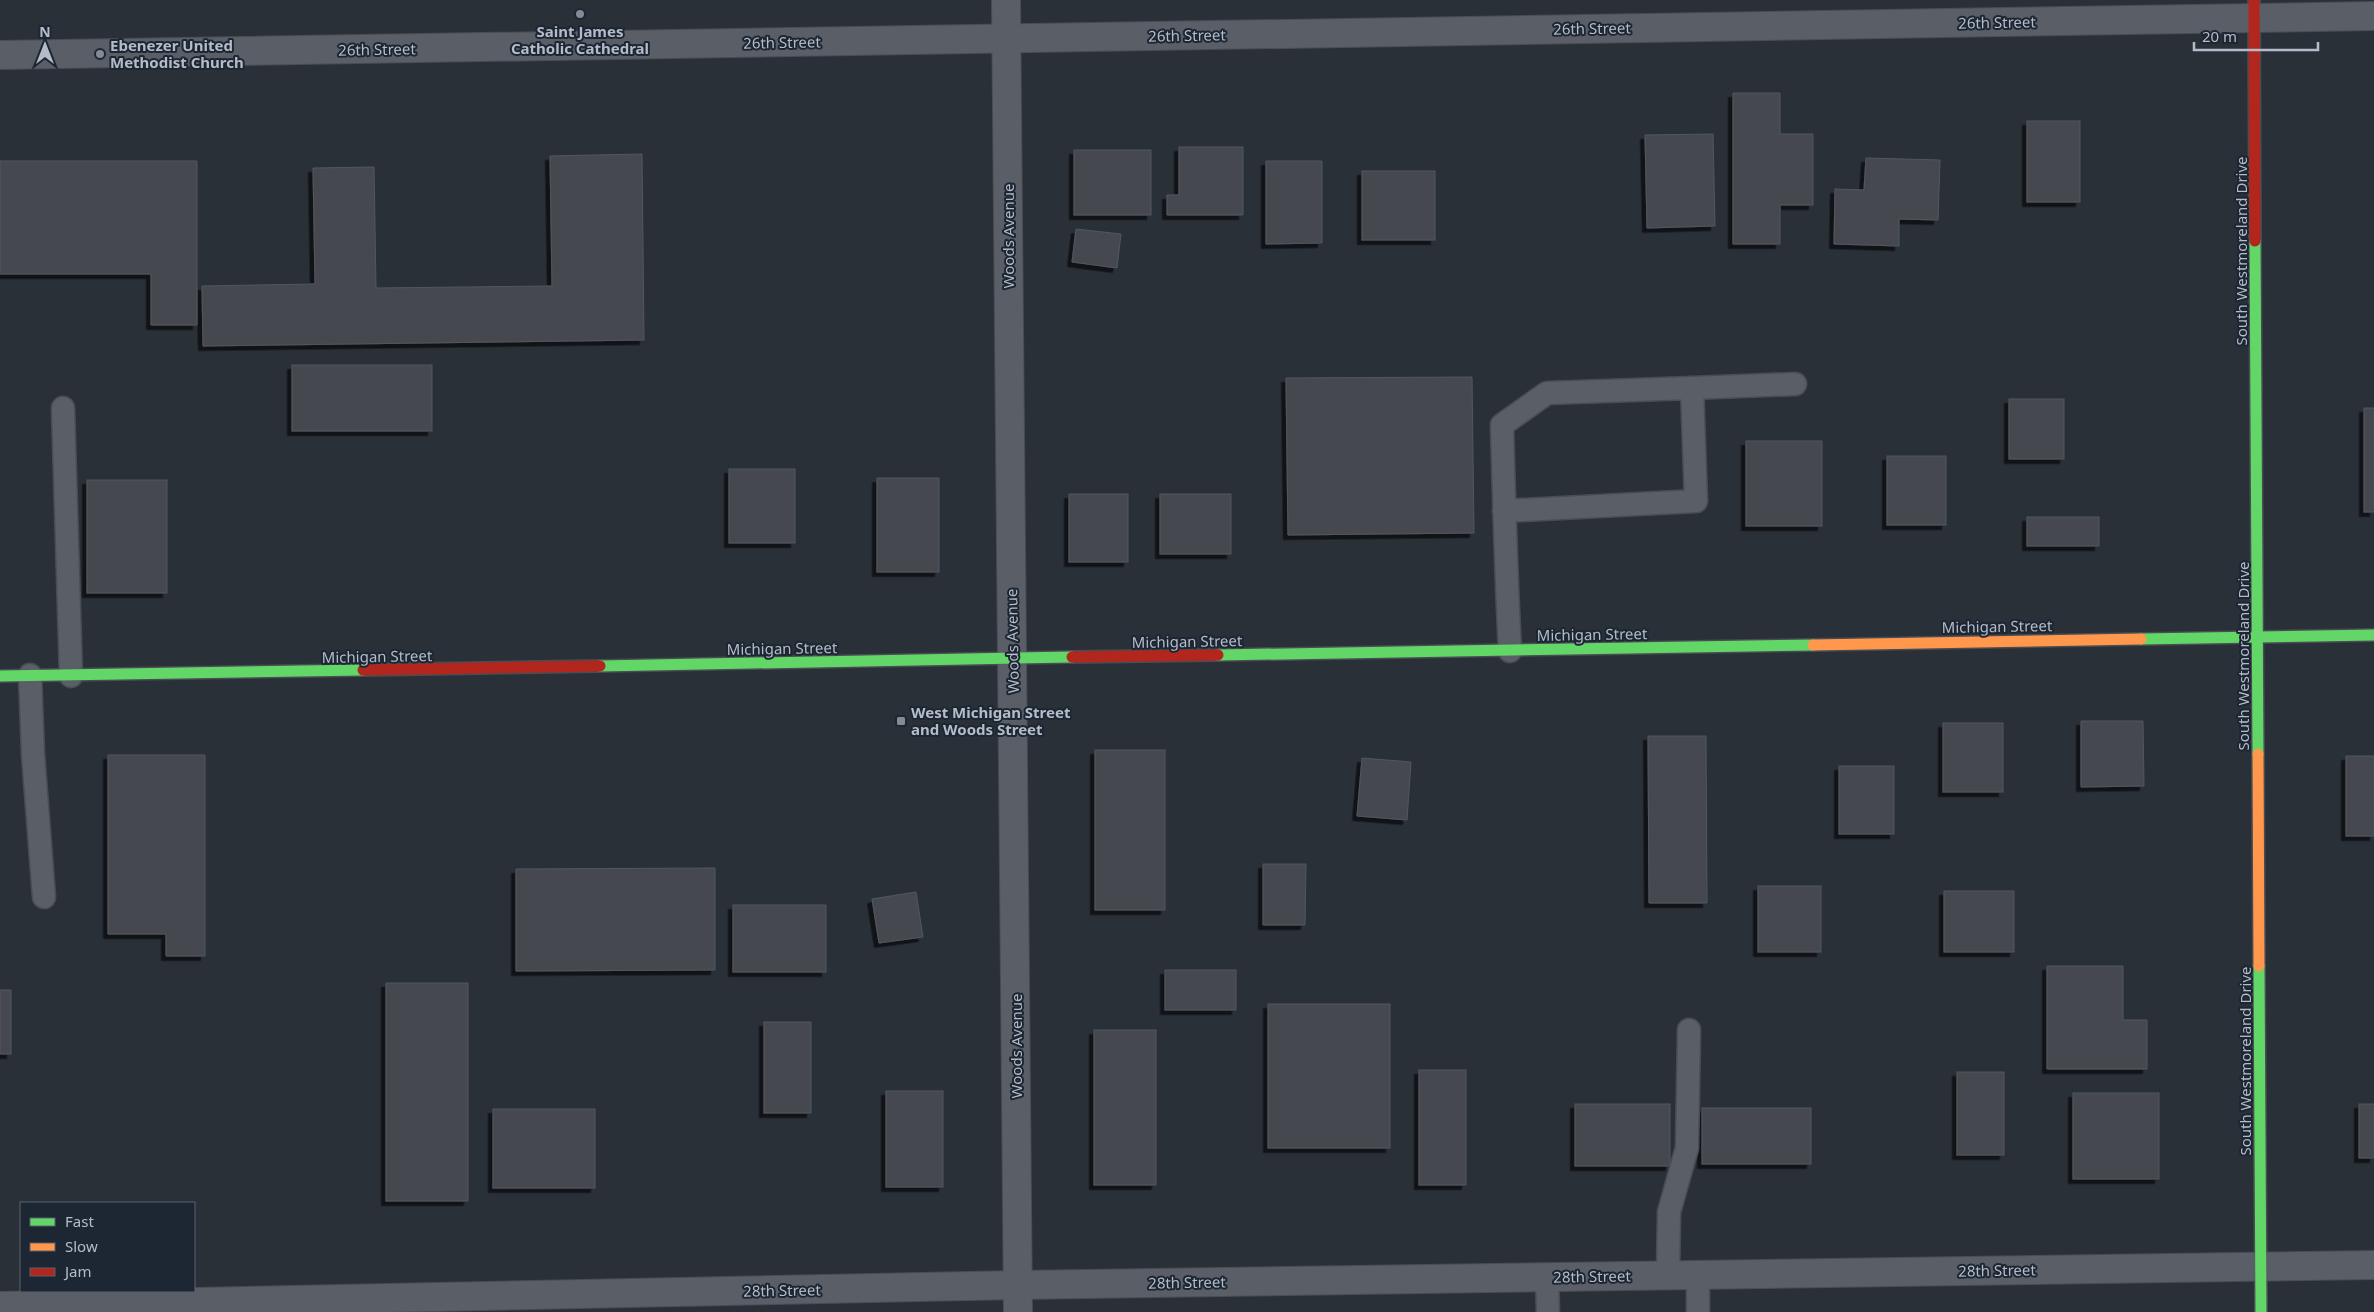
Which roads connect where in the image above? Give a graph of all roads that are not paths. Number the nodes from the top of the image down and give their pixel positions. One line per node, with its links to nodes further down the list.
1 (1006, 0): 4 (street, Woods Avenue)
2 (2254, 9): 3 (street, 26th Street); 4 (street, 26th Street); 10 (main road, South Westmoreland Drive)
3 (2374, 16)
4 (1007, 38): 5 (street, 26th Street); 13 (street, Woods Avenue)
5 (0, 55)
6 (1795, 384): 7 (lane)
7 (1692, 388): 9 (lane); 9 (lane)
8 (63, 408): 16 (lane)
9 (1504, 511): 12 (lane)
10 (2258, 636): 11 (main road, Michigan Street); 12 (main road, Michigan Street); 20 (main road, South Westmoreland Drive)
11 (2374, 636)
12 (1510, 651): 13 (main road, Michigan Street)
13 (1012, 659): 16 (main road, Michigan Street); 24 (street, Woods Avenue)
14 (30, 675): 15 (main road, Michigan Street); 16 (main road, Michigan Street); 17 (lane)
15 (0, 676)
16 (71, 676)
17 (44, 897)
18 (1689, 1030): 21 (lane)
19 (2374, 1265): 20 (street, 28th Street)
20 (2260, 1266): 22 (street, 28th Street); 29 (main road, South Westmoreland Drive)
21 (1668, 1275): 22 (street, 28th Street); 23 (street, 28th Street)
22 (1698, 1275): 28 (lane)
23 (1547, 1277): 24 (street, 28th Street); 27 (lane)
24 (1018, 1285): 25 (street, 28th Street); 26 (street, Woods Avenue)
25 (0, 1306)
26 (1018, 1312)
27 (1548, 1312)
28 (1698, 1312)
29 (2261, 1312)

